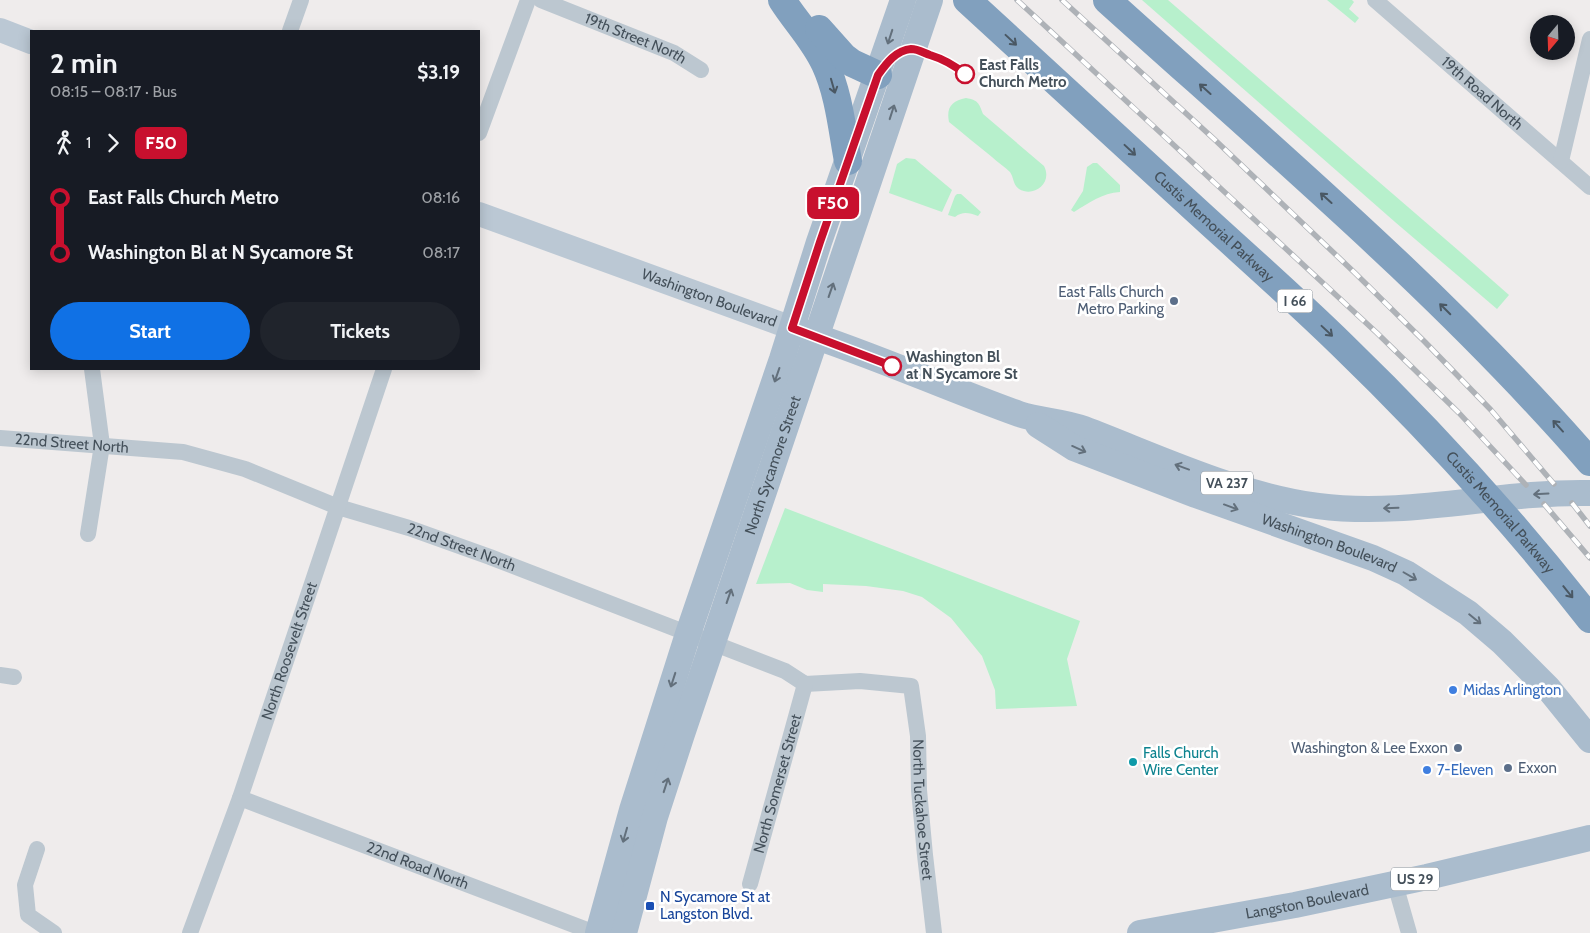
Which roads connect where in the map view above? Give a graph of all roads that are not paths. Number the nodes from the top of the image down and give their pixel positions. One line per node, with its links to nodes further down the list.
1 (301, 0): 12 (street)
2 (528, 0): 17 (street)
3 (541, 0): 15 (street, 19th Street North)
4 (782, 0): 18 (highway, one-way to 18)
5 (793, 0): 16 (highway)
6 (903, 0): 16 (main road, North Sycamore Street, one-way to 16)
7 (930, 0): 16 (main road, North Sycamore Street)
8 (1107, 0): 28 (highway, one-way to 8)
9 (1375, 0): 19 (street, 19th Road North)
10 (971, 4): 32 (highway, Custis Memorial Parkway / I 66, one-way to 32)
11 (0, 30): 14 (main road)
12 (290, 30)
13 (1590, 39): 19 (street)
14 (30, 42)
15 (701, 70)
16 (889, 81): 18 (main road, North Sycamore Street); 22 (main road, North Sycamore Street, one-way to 16)
17 (480, 130)
18 (848, 161): 22 (main road, North Sycamore Street)
19 (1561, 161): 20 (street, 19th Road North)
20 (1590, 187)
21 (480, 214): 22 (main road, Washington Boulevard / VA 237)
22 (804, 332): 25 (main road, Washington Boulevard / VA 237); 33 (main road, North Sycamore Street, one-way to 33); 34 (main road, North Sycamore Street, one-way to 22)
23 (92, 370): 27 (street)
24 (384, 370): 30 (street, North Roosevelt Street)
25 (1022, 415): 29 (main road, Washington Boulevard / VA 237, one-way to 25); 36 (main road, Washington Boulevard / VA 237, one-way to 36)
26 (0, 438): 27 (street, 22nd Street North)
27 (102, 445): 30 (street, 22nd Street North); 31 (street)
28 (1590, 462)
29 (1590, 493)
30 (338, 507): 33 (street, 22nd Street North); 37 (street, North Roosevelt Street)
31 (88, 534)
32 (1590, 620)
33 (688, 634): 34 (street, 22nd Street North); 45 (main road, North Sycamore Street, one-way to 45)
34 (713, 642): 35 (street, 22nd Street North); 46 (main road, North Sycamore Street, one-way to 34)
35 (805, 684): 40 (street, North Somerset Street); 47 (street, North Tuckahoe Street)
36 (1590, 740)
37 (240, 798): 44 (street, North Roosevelt Street); 45 (street, 22nd Road North)
38 (1590, 838): 41 (main road, Langston Boulevard / US 29)
39 (37, 849): 43 (street)
40 (750, 884)
41 (1395, 884): 42 (main road, Langston Boulevard / US 29); 49 (street)
42 (1171, 930): 48 (main road, Langston Boulevard / US 29)
43 (54, 933)
44 (190, 933)
45 (596, 933)
46 (624, 933)
47 (934, 933)
48 (1140, 933)
49 (1409, 933)

